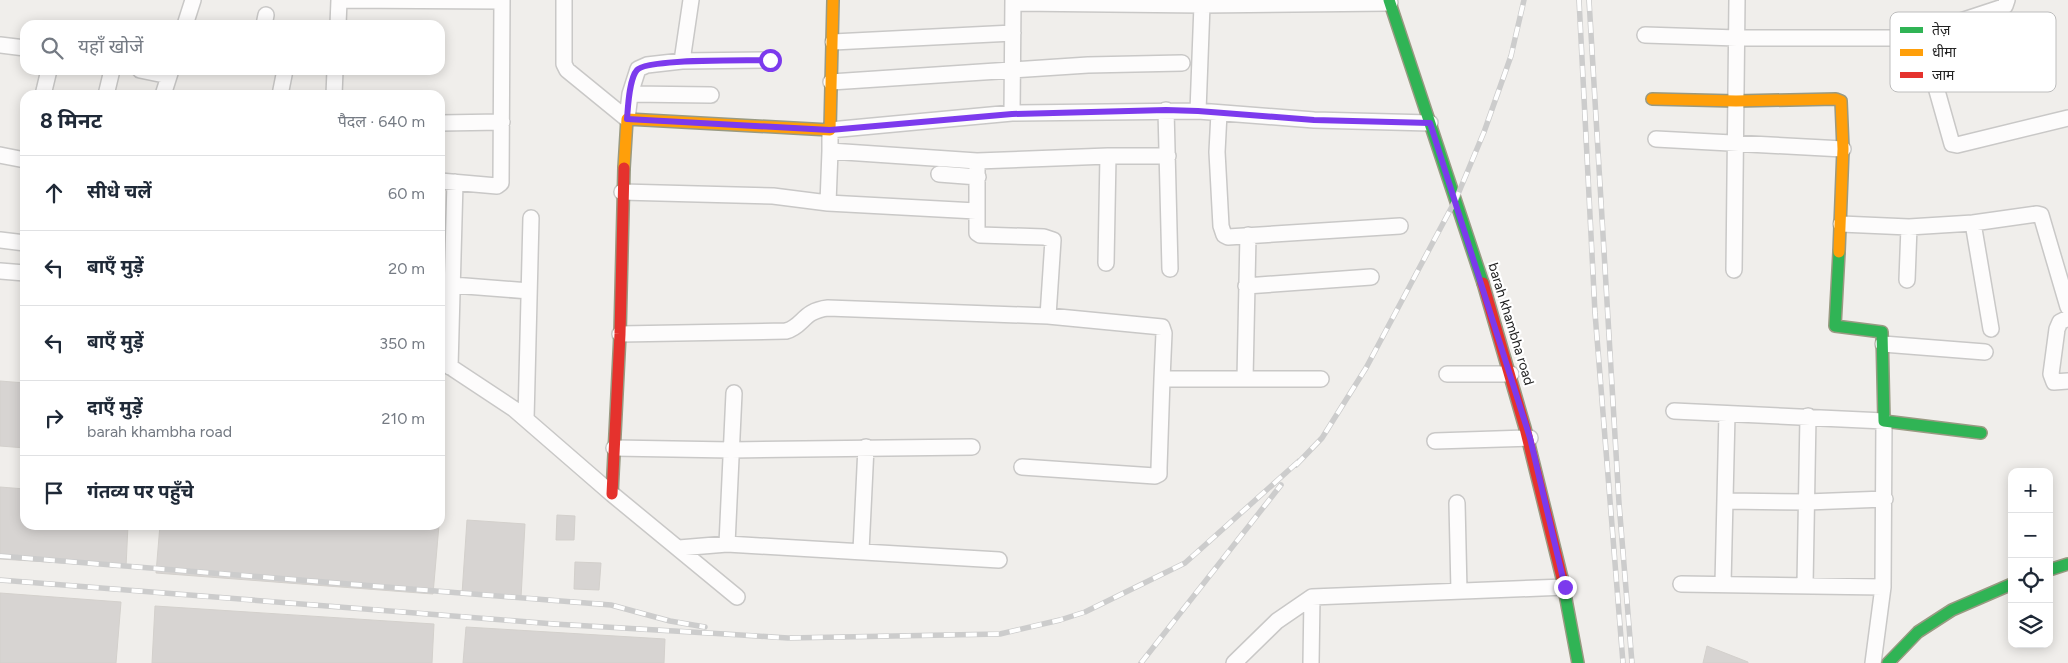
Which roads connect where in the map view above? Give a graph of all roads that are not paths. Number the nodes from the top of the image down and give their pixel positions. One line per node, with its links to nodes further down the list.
1 (192, 0): 13 (street)
2 (339, 0): 8 (street); 14 (street)
3 (564, 0): 47 (street)
4 (691, 0): 23 (street)
5 (834, 0): 19 (street)
6 (1737, 0): 17 (street)
7 (2007, 0): 12 (street)
8 (502, 1): 48 (street)
9 (1013, 2): 11 (street); 15 (street)
10 (1390, 2): 11 (street); 50 (street, barah khambha road)
11 (1202, 5): 43 (street)
12 (1988, 12)
13 (186, 20)
14 (338, 20)
15 (1013, 33): 19 (street); 25 (street)
16 (1645, 35): 17 (street)
17 (1737, 38): 18 (street); 41 (street)
18 (1890, 38)
19 (833, 42): 31 (street)
20 (0, 45): 21 (street)
21 (20, 47)
22 (770, 60): 23 (street)
23 (682, 62): 38 (street)
24 (1182, 63): 25 (street)
25 (1012, 69): 31 (street); 45 (street)
26 (48, 75): 32 (street)
27 (111, 75): 33 (street)
28 (169, 75): 34 (street)
29 (284, 75): 35 (street)
30 (335, 75): 36 (street)
31 (831, 82): 51 (street)
32 (44, 90)
33 (107, 90)
34 (165, 90)
35 (281, 90)
36 (334, 90)
37 (1937, 92): 46 (street)
38 (630, 94): 39 (street); 47 (street)
39 (712, 95)
40 (1652, 99): 41 (street)
41 (1736, 101): 53 (street); 54 (street)
42 (1166, 110): 43 (street); 45 (street); 58 (street)
43 (1198, 111): 44 (street)
44 (1219, 113): 50 (street); 72 (street)
45 (1012, 114): 51 (street)
46 (2068, 118)
47 (627, 119): 51 (street); 64 (street)
48 (502, 122): 49 (street); 63 (street)
49 (445, 123)
50 (1430, 123): 94 (street, barah khambha road)
51 (830, 130): 55 (street)
52 (1656, 139): 53 (street)
53 (1735, 143): 54 (street); 77 (street)
54 (1842, 149): 69 (street)
55 (830, 151): 60 (street); 65 (street)
56 (0, 155): 59 (street)
57 (1108, 156): 58 (street); 60 (street); 75 (street)
58 (1168, 156): 76 (street)
59 (20, 159)
60 (977, 161): 62 (street)
61 (939, 174): 62 (street)
62 (978, 177): 66 (street)
63 (447, 181): 82 (street)
64 (622, 192): 65 (street); 89 (street)
65 (828, 203): 66 (street)
66 (976, 211): 86 (street)
67 (531, 218): 84 (street)
68 (1973, 223): 71 (street); 85 (street); 88 (street)
69 (1841, 224): 71 (street); 90 (street)
70 (1400, 226): 72 (street)
71 (1909, 227): 81 (street)
72 (1248, 236): 83 (street)
73 (0, 240): 74 (street)
74 (20, 242)
75 (1106, 263)
76 (1170, 270)
77 (1734, 270)
78 (0, 271): 79 (street)
79 (20, 273)
80 (1371, 277): 83 (street)
81 (1907, 280)
82 (446, 284): 84 (street); 92 (street)
83 (1246, 286): 96 (street)
84 (529, 291): 103 (street)
85 (2068, 307)
86 (1048, 316): 89 (street); 95 (street)
87 (2068, 318): 98 (street)
88 (1991, 329)
89 (620, 334): 110 (street)
90 (1883, 344): 91 (street); 104 (street)
91 (1985, 352)
92 (445, 363): 103 (street)
93 (1447, 374): 94 (street)
94 (1511, 374): 106 (street, barah khambha road)
95 (1162, 379): 96 (street); 112 (street)
96 (1245, 379): 97 (street)
97 (1321, 379)
98 (2068, 381)
99 (734, 393): 111 (street)
100 (1674, 411): 101 (street)
101 (1727, 414): 102 (street); 115 (street)
102 (1808, 416): 104 (street); 116 (street)
103 (526, 419): 113 (street)
104 (1884, 420): 105 (street); 114 (street)
105 (1981, 433)
106 (1530, 438): 107 (street); 128 (street, barah khambha road)
107 (1435, 441)
108 (866, 447): 109 (street); 111 (street); 120 (street)
109 (972, 447)
110 (614, 448): 111 (street); 113 (street)
111 (731, 450): 118 (street)
112 (1022, 468)
113 (612, 494): 119 (street)
114 (1885, 499): 116 (street); 129 (street)
115 (1726, 501): 116 (street); 125 (street)
116 (1807, 502): 126 (street)
117 (1457, 503): 130 (street)
118 (727, 544): 119 (street); 120 (street)
119 (679, 548): 131 (street)
120 (862, 551): 121 (street)
121 (999, 560)
122 (2068, 564): 123 (street)
123 (2053, 569)
124 (1681, 584): 125 (street)
125 (1723, 584): 126 (street)
126 (1806, 586): 129 (street)
127 (2008, 586): 137 (street)
128 (1565, 587): 130 (street); 135 (street, barah khambha road)
129 (1883, 587): 136 (street)
130 (1459, 591): 132 (street)
131 (737, 597)
132 (1312, 597): 133 (street); 134 (street)
133 (1234, 663)
134 (1311, 663)
135 (1578, 663)
136 (1873, 663)
137 (1888, 663)

